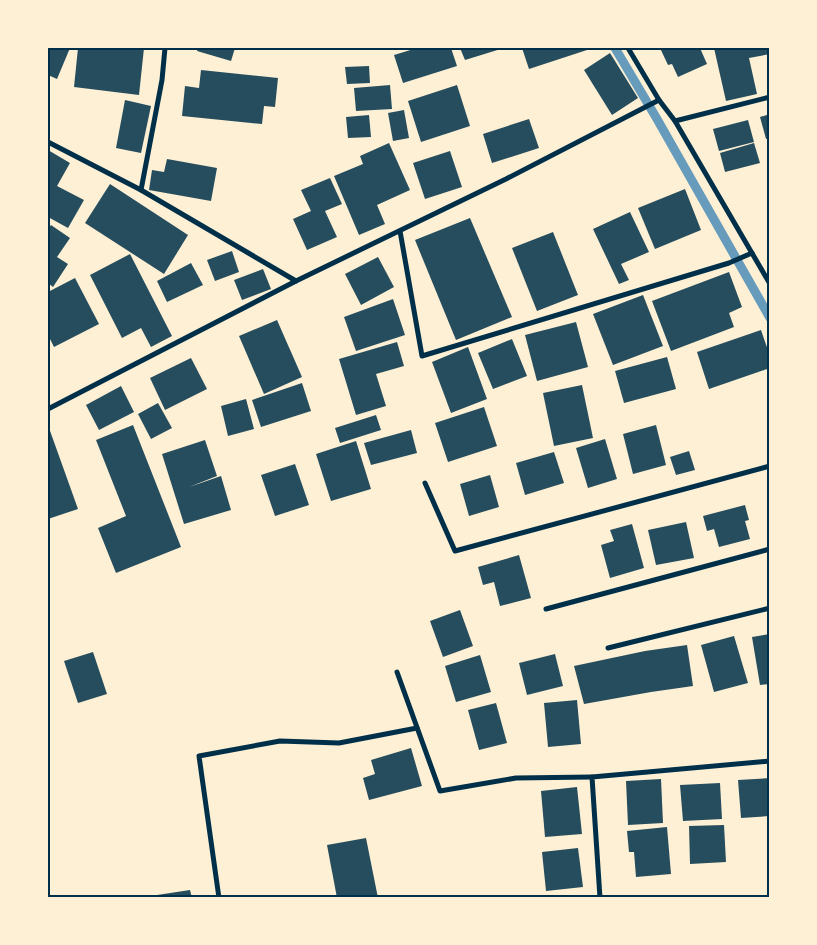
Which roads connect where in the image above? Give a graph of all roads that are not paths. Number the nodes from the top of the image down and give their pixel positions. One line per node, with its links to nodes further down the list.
1 (165, 48): 7 (street)
2 (628, 48): 4 (street)
3 (770, 97): 5 (street)
4 (659, 100): 5 (street); 8 (street)
5 (675, 121): 9 (street)
6 (48, 142): 7 (street)
7 (141, 190): 10 (street)
8 (400, 231): 9 (street); 10 (street)
9 (752, 253): 11 (street)
10 (296, 281): 12 (street)
11 (770, 284)
12 (48, 409)
13 (770, 466): 14 (street)
14 (425, 483)
15 (770, 549): 17 (street)
16 (770, 608): 18 (street)
17 (546, 609)
18 (608, 648)
19 (397, 672): 20 (street)
20 (417, 728): 22 (street); 23 (street)
21 (770, 761): 22 (street)
22 (592, 777): 24 (street)
23 (219, 898)
24 (600, 898)

